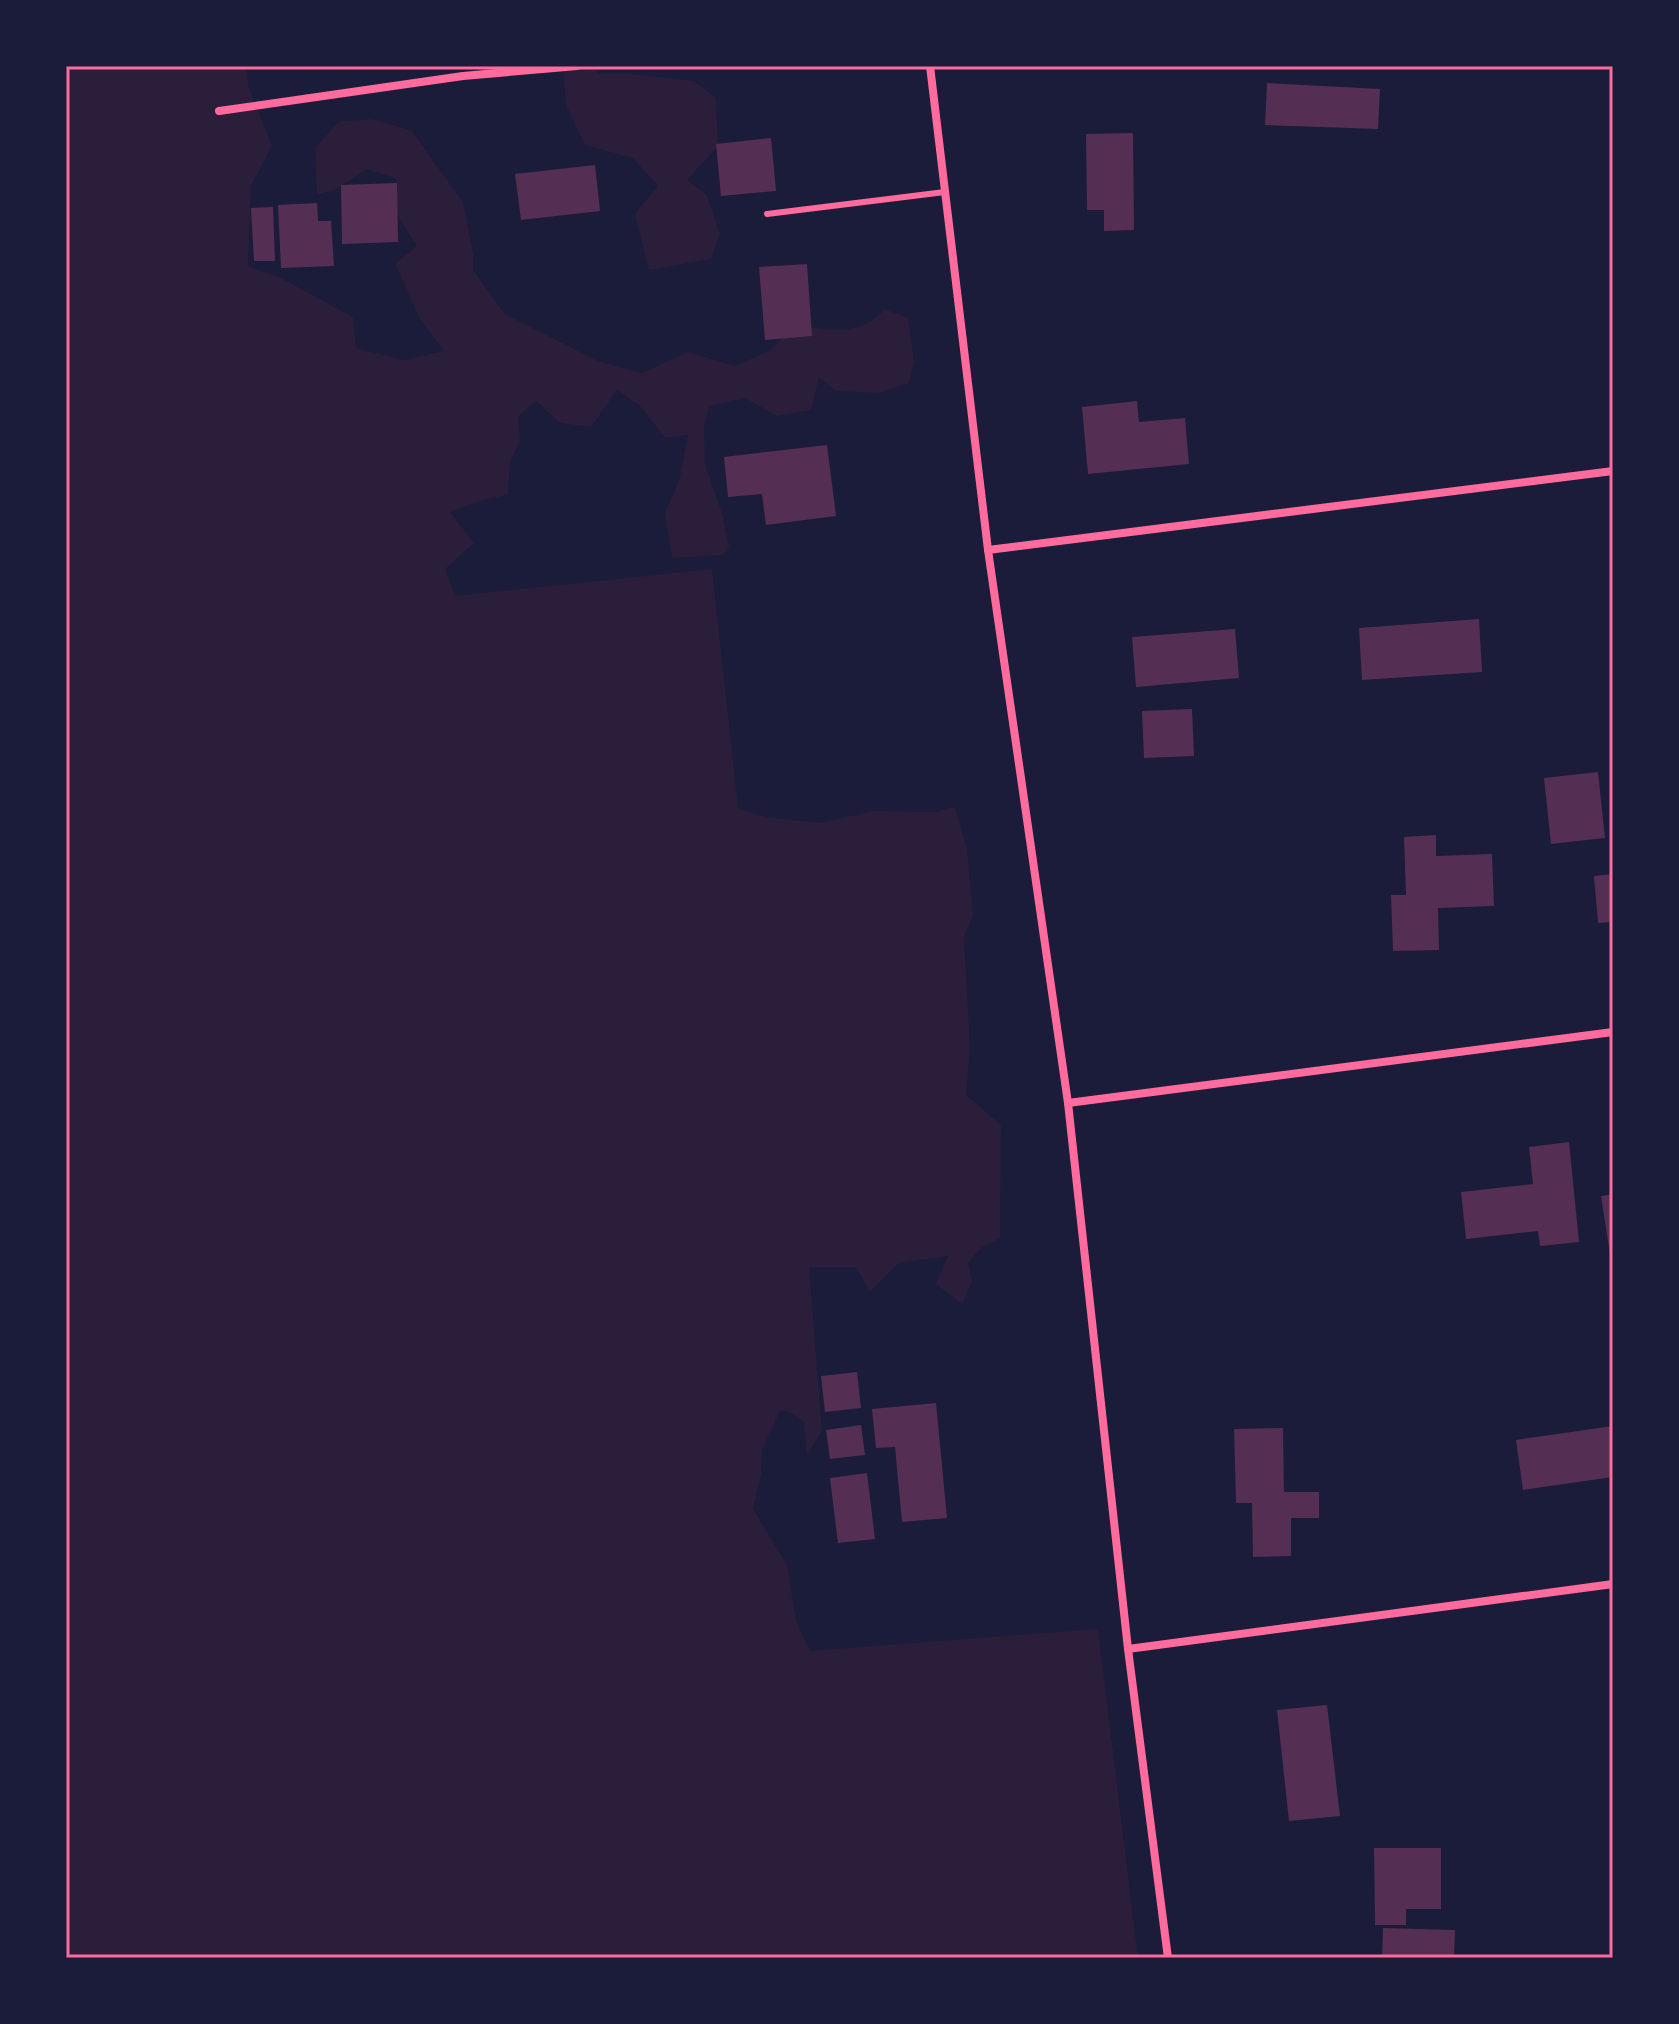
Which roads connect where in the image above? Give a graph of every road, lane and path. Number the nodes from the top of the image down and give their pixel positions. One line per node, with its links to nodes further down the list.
1 (577, 66): 3 (street)
2 (930, 66): 4 (street)
3 (219, 111)
4 (945, 192): 5 (lane); 7 (street)
5 (767, 214)
6 (1613, 471): 7 (street)
7 (988, 550): 9 (street)
8 (1613, 1032): 9 (street)
9 (1068, 1103): 11 (street)
10 (1613, 1584): 11 (street)
11 (1128, 1649): 12 (street)
12 (1168, 1958)

